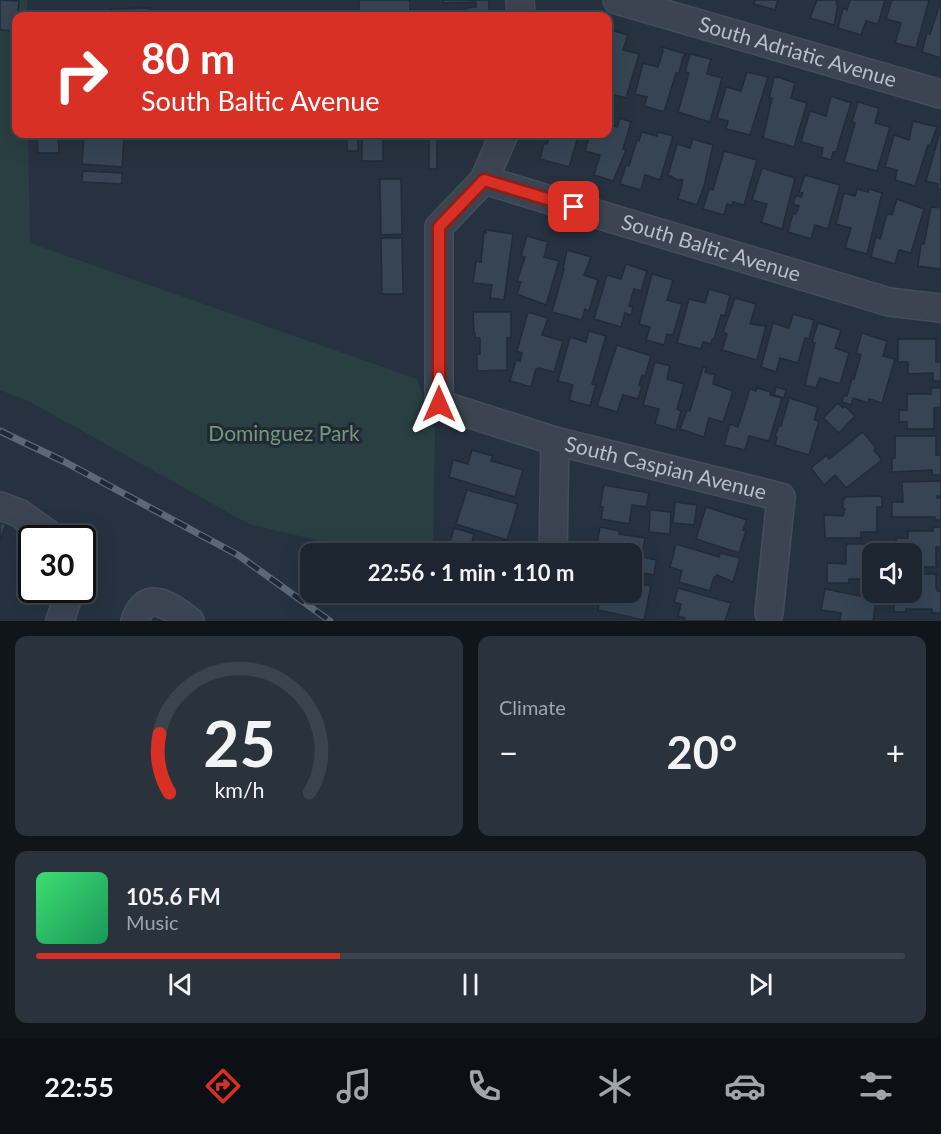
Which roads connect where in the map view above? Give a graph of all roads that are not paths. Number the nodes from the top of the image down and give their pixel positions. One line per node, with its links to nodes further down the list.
1 (617, 0): 2 (street, South Adriatic Avenue)
2 (941, 94)
3 (502, 138): 4 (street)
4 (484, 180): 5 (street, South Baltic Avenue); 6 (street, South Caspian Avenue)
5 (941, 308)
6 (555, 441): 9 (street); 11 (street, South Caspian Avenue)
7 (0, 506): 8 (street)
8 (36, 525)
9 (553, 543)
10 (66, 603): 12 (street)
11 (768, 613)
12 (60, 621)
13 (135, 621): 14 (street)
14 (190, 621)

